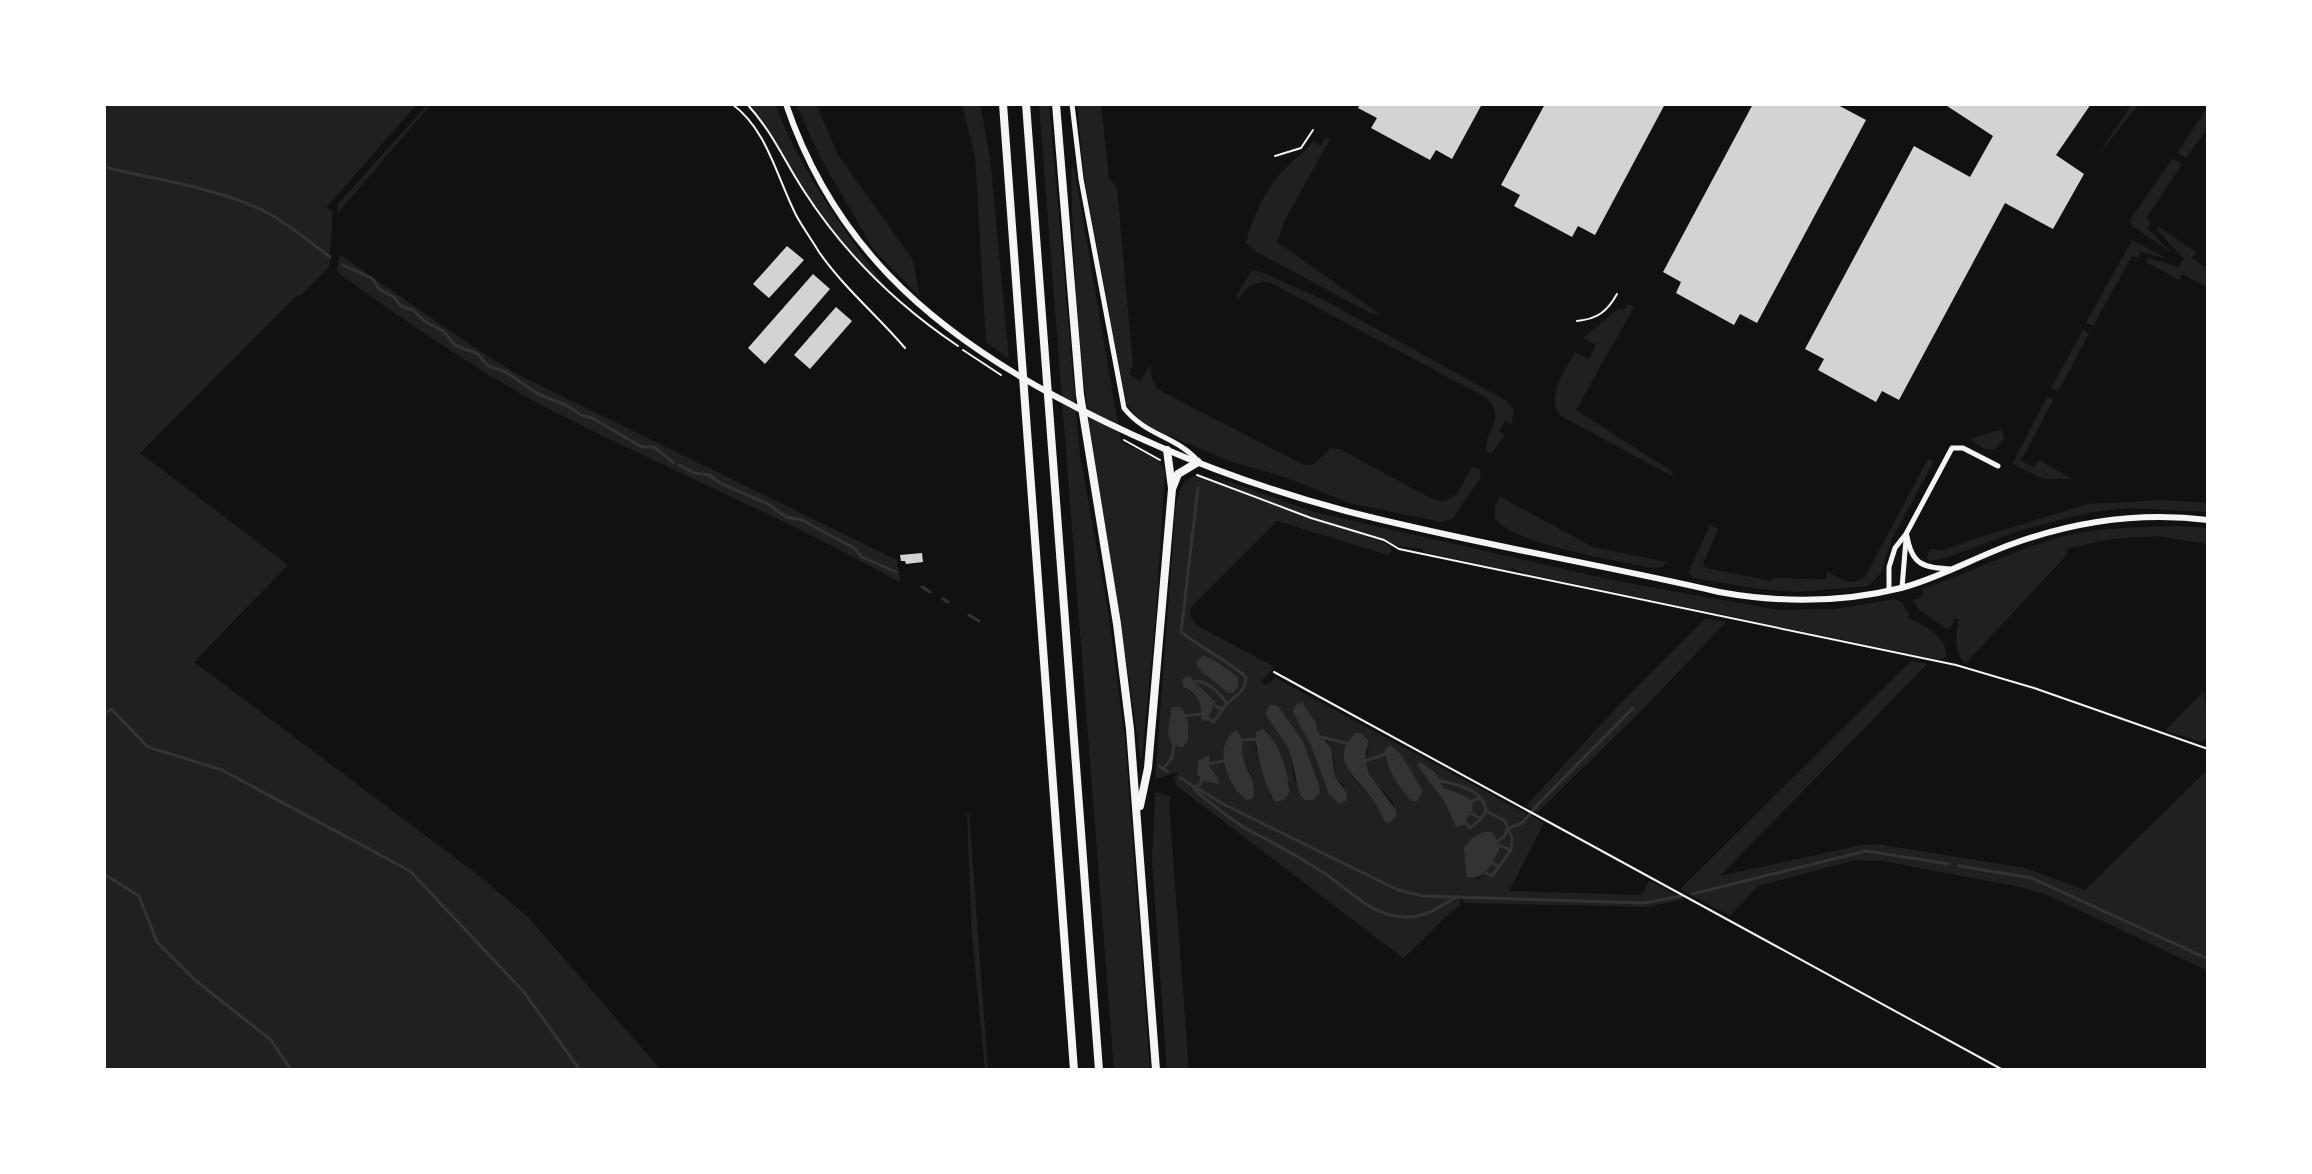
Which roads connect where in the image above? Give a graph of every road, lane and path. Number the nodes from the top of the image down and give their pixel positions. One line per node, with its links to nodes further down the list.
1 (732, 104): 13 (lane)
2 (747, 104): 11 (path)
3 (786, 104): 15 (main road)
4 (1003, 104): 29 (highway)
5 (1026, 104): 30 (highway)
6 (1056, 104): 28 (highway)
7 (1072, 104): 16 (street)
8 (1313, 130): 9 (lane)
9 (1275, 156)
10 (1617, 294): 12 (lane)
11 (901, 302)
12 (1577, 321)
13 (905, 348)
14 (1121, 439): 17 (path)
15 (1167, 450): 16 (main road); 17 (highway)
16 (1198, 462): 19 (highway); 25 (main road)
17 (1170, 464): 20 (highway)
18 (1998, 466): 22 (street)
19 (1182, 470): 20 (highway); 27 (path)
20 (1172, 489): 28 (highway)
21 (2208, 520): 23 (main road)
22 (1906, 534): 23 (street); 24 (street); 25 (street)
23 (1950, 569): 24 (main road)
24 (1902, 588): 25 (main road)
25 (1889, 590)
26 (1274, 672): 32 (path)
27 (2208, 749)
28 (1137, 819): 31 (highway)
29 (1074, 1070)
30 (1099, 1070)
31 (1156, 1070)
32 (2003, 1070)

